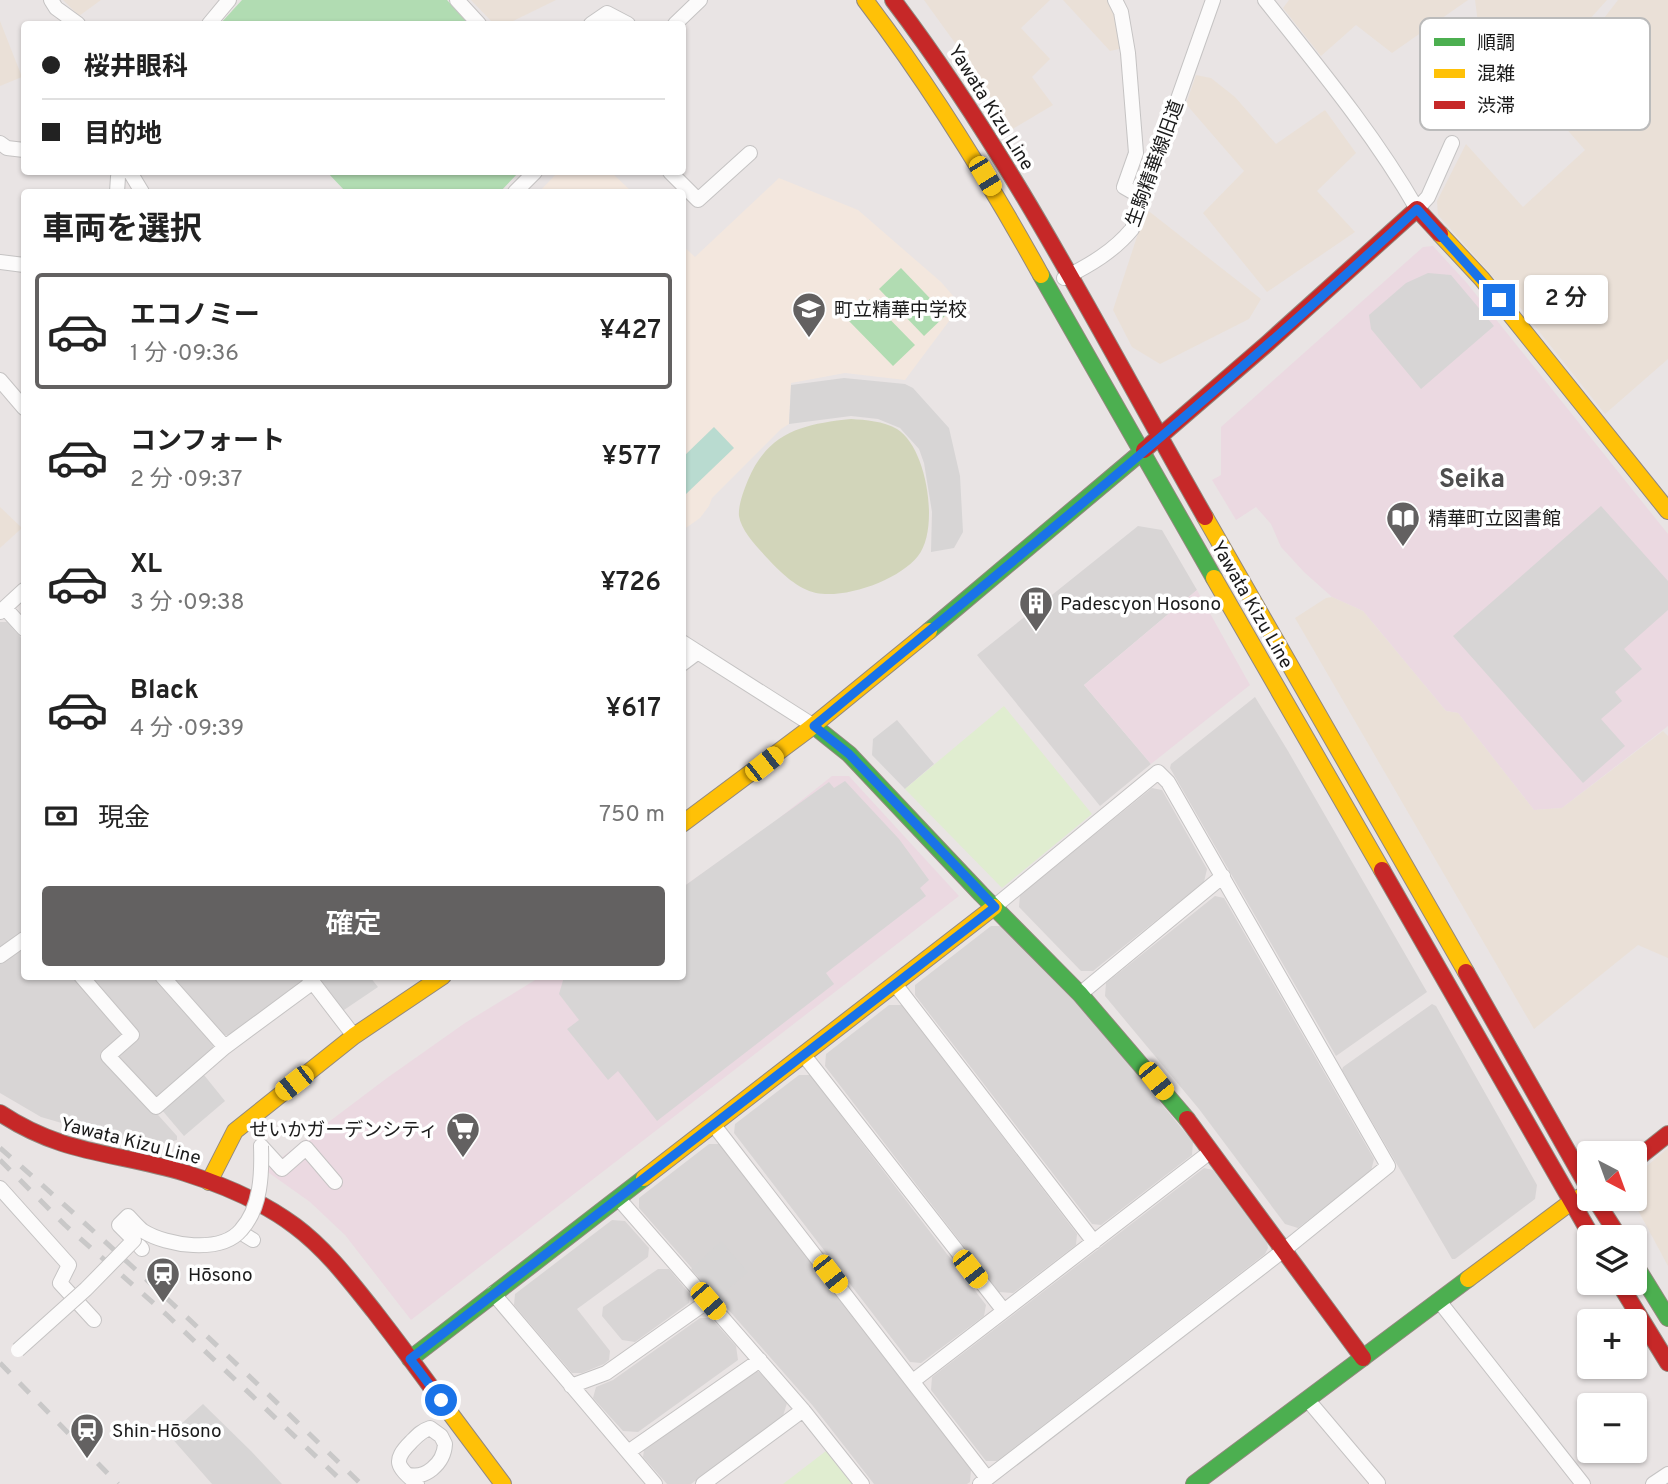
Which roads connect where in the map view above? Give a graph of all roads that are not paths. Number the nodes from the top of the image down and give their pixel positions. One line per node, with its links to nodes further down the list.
1 (51, 0): 10 (street)
2 (229, 0): 11 (street)
3 (457, 0): 12 (street)
4 (700, 0): 15 (street)
5 (865, 0): 28 (street, Yawata Kizu Line)
6 (893, 0): 27 (street, Yawata Kizu Line)
7 (1115, 0): 23 (street)
8 (1213, 0): 23 (street, 生駒精華線旧道)
9 (1265, 0): 24 (street)
10 (74, 21)
11 (212, 21)
12 (476, 21)
13 (595, 21): 14 (street)
14 (622, 21)
15 (678, 21)
16 (0, 143): 18 (street)
17 (1452, 143): 24 (street)
18 (21, 150)
19 (750, 153): 21 (street)
20 (532, 175): 22 (street)
21 (673, 175)
22 (518, 189)
23 (1143, 198): 27 (street, 生駒精華線旧道)
24 (1417, 209): 31 (street); 33 (street)
25 (0, 262): 26 (street)
26 (21, 265)
27 (1069, 275): 28 (street, 生駒精華線旧道); 31 (street, Yawata Kizu Line)
28 (1047, 286): 32 (street, Yawata Kizu Line)
29 (0, 380): 30 (street)
30 (21, 404)
31 (1159, 438): 32 (street); 61 (street, Yawata Kizu Line)
32 (1143, 452): 40 (street); 67 (street, Yawata Kizu Line)
33 (1668, 511)
34 (21, 593): 35 (street)
35 (2, 609): 36 (street)
36 (21, 625)
37 (686, 644): 38 (street)
38 (698, 652): 39 (street); 40 (street)
39 (686, 660)
40 (814, 726): 41 (street); 43 (street)
41 (686, 821)
42 (1223, 876): 43 (street); 52 (street); 70 (street)
43 (995, 907): 51 (street); 52 (street)
44 (21, 941): 45 (street)
45 (0, 956)
46 (84, 980): 54 (street)
47 (166, 980): 54 (street)
48 (310, 980): 54 (street)
49 (312, 980): 53 (street)
50 (437, 980): 53 (street)
51 (895, 984): 55 (street); 69 (street)
52 (1080, 994): 60 (street)
53 (354, 1036): 62 (street)
54 (225, 1047)
55 (803, 1054): 57 (street); 76 (street)
56 (0, 1113): 62 (street, Yawata Kizu Line)
57 (713, 1124): 65 (street); 84 (street)
58 (1668, 1134): 59 (street)
59 (1647, 1151)
60 (1210, 1152): 69 (street); 70 (street)
61 (1577, 1170)
62 (209, 1182): 81 (street, Yawata Kizu Line)
63 (335, 1182): 79 (street, bridge)
64 (0, 1188): 78 (street)
65 (618, 1198): 72 (street); 74 (street)
66 (1577, 1198): 67 (street)
67 (1571, 1202): 68 (street, Yawata Kizu Line); 75 (street)
68 (1585, 1225)
69 (1094, 1242): 76 (street)
70 (1284, 1250): 80 (street); 92 (street)
71 (1647, 1284): 77 (street)
72 (492, 1293): 81 (street); 85 (street)
73 (1626, 1295): 83 (street)
74 (708, 1301): 82 (street); 85 (street)
75 (1439, 1301): 80 (street); 99 (street)
76 (1003, 1311): 84 (street)
77 (1668, 1318)
78 (94, 1320)
79 (18, 1350)
80 (1363, 1358): 86 (street)
81 (410, 1359): 93 (street, Yawata Kizu Line)
82 (760, 1360): 87 (street); 88 (street)
83 (1668, 1363)
84 (913, 1381): 92 (street)
85 (571, 1386): 88 (street)
86 (1307, 1399): 97 (street); 98 (street)
87 (803, 1410): 95 (street); 96 (street)
88 (628, 1452): 94 (street)
89 (1668, 1474): 100 (street)
90 (429, 1478): 91 (street); 91 (street)
91 (411, 1479)
92 (984, 1481)
93 (503, 1484)
94 (655, 1484)
95 (703, 1484)
96 (862, 1484)
97 (1194, 1484)
98 (1376, 1484)
99 (1583, 1484)
100 (1653, 1484)

